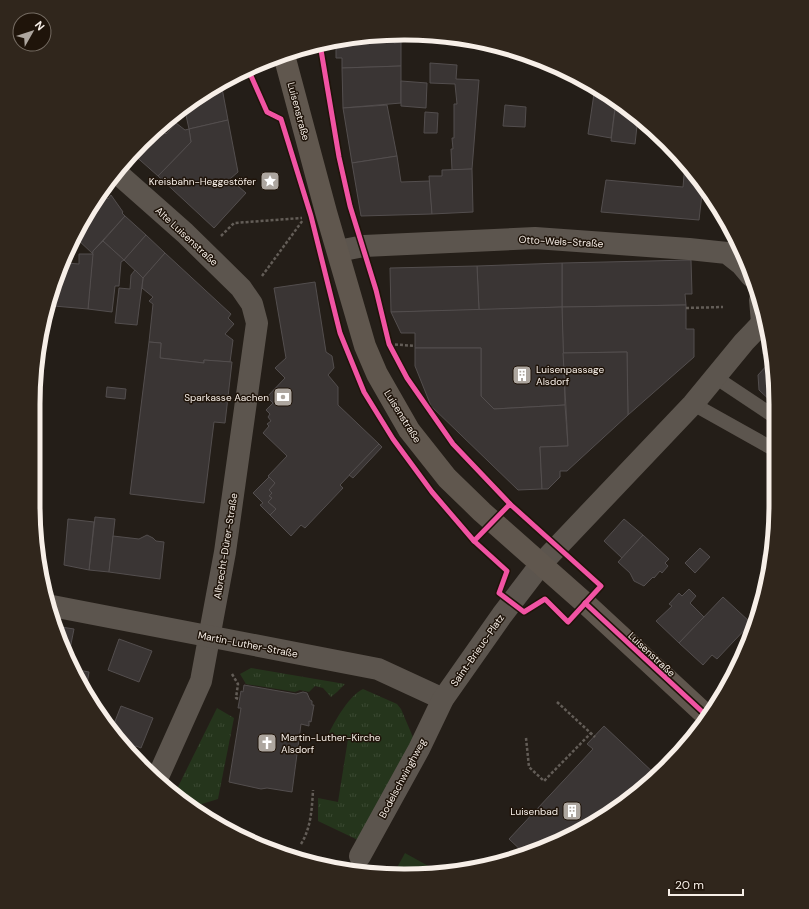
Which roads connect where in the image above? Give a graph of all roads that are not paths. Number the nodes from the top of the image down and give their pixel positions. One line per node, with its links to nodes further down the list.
1 (285, 60): 3 (main road, Luisenstraße)
2 (121, 176): 5 (street, Alte Luisenstraße)
3 (338, 251): 4 (street, Otto-Wels-Straße); 11 (main road, Luisenstraße)
4 (740, 264)
5 (247, 296): 13 (street, Albrecht-Dürer-Straße)
6 (760, 325): 7 (street)
7 (715, 377): 8 (street); 9 (lane)
8 (693, 404): 10 (lane); 11 (street)
9 (769, 413)
10 (769, 447)
11 (541, 564): 14 (street, Saint-Brieuc-Platz); 15 (main road, Luisenstraße)
12 (54, 606): 13 (street, Martin-Luther-Straße)
13 (211, 637): 14 (street, Martin-Luther-Straße); 16 (street, Albrecht-Dürer-Straße)
14 (443, 699): 17 (street, Bodelschwinghweg)
15 (704, 713)
16 (159, 774)
17 (360, 856)

